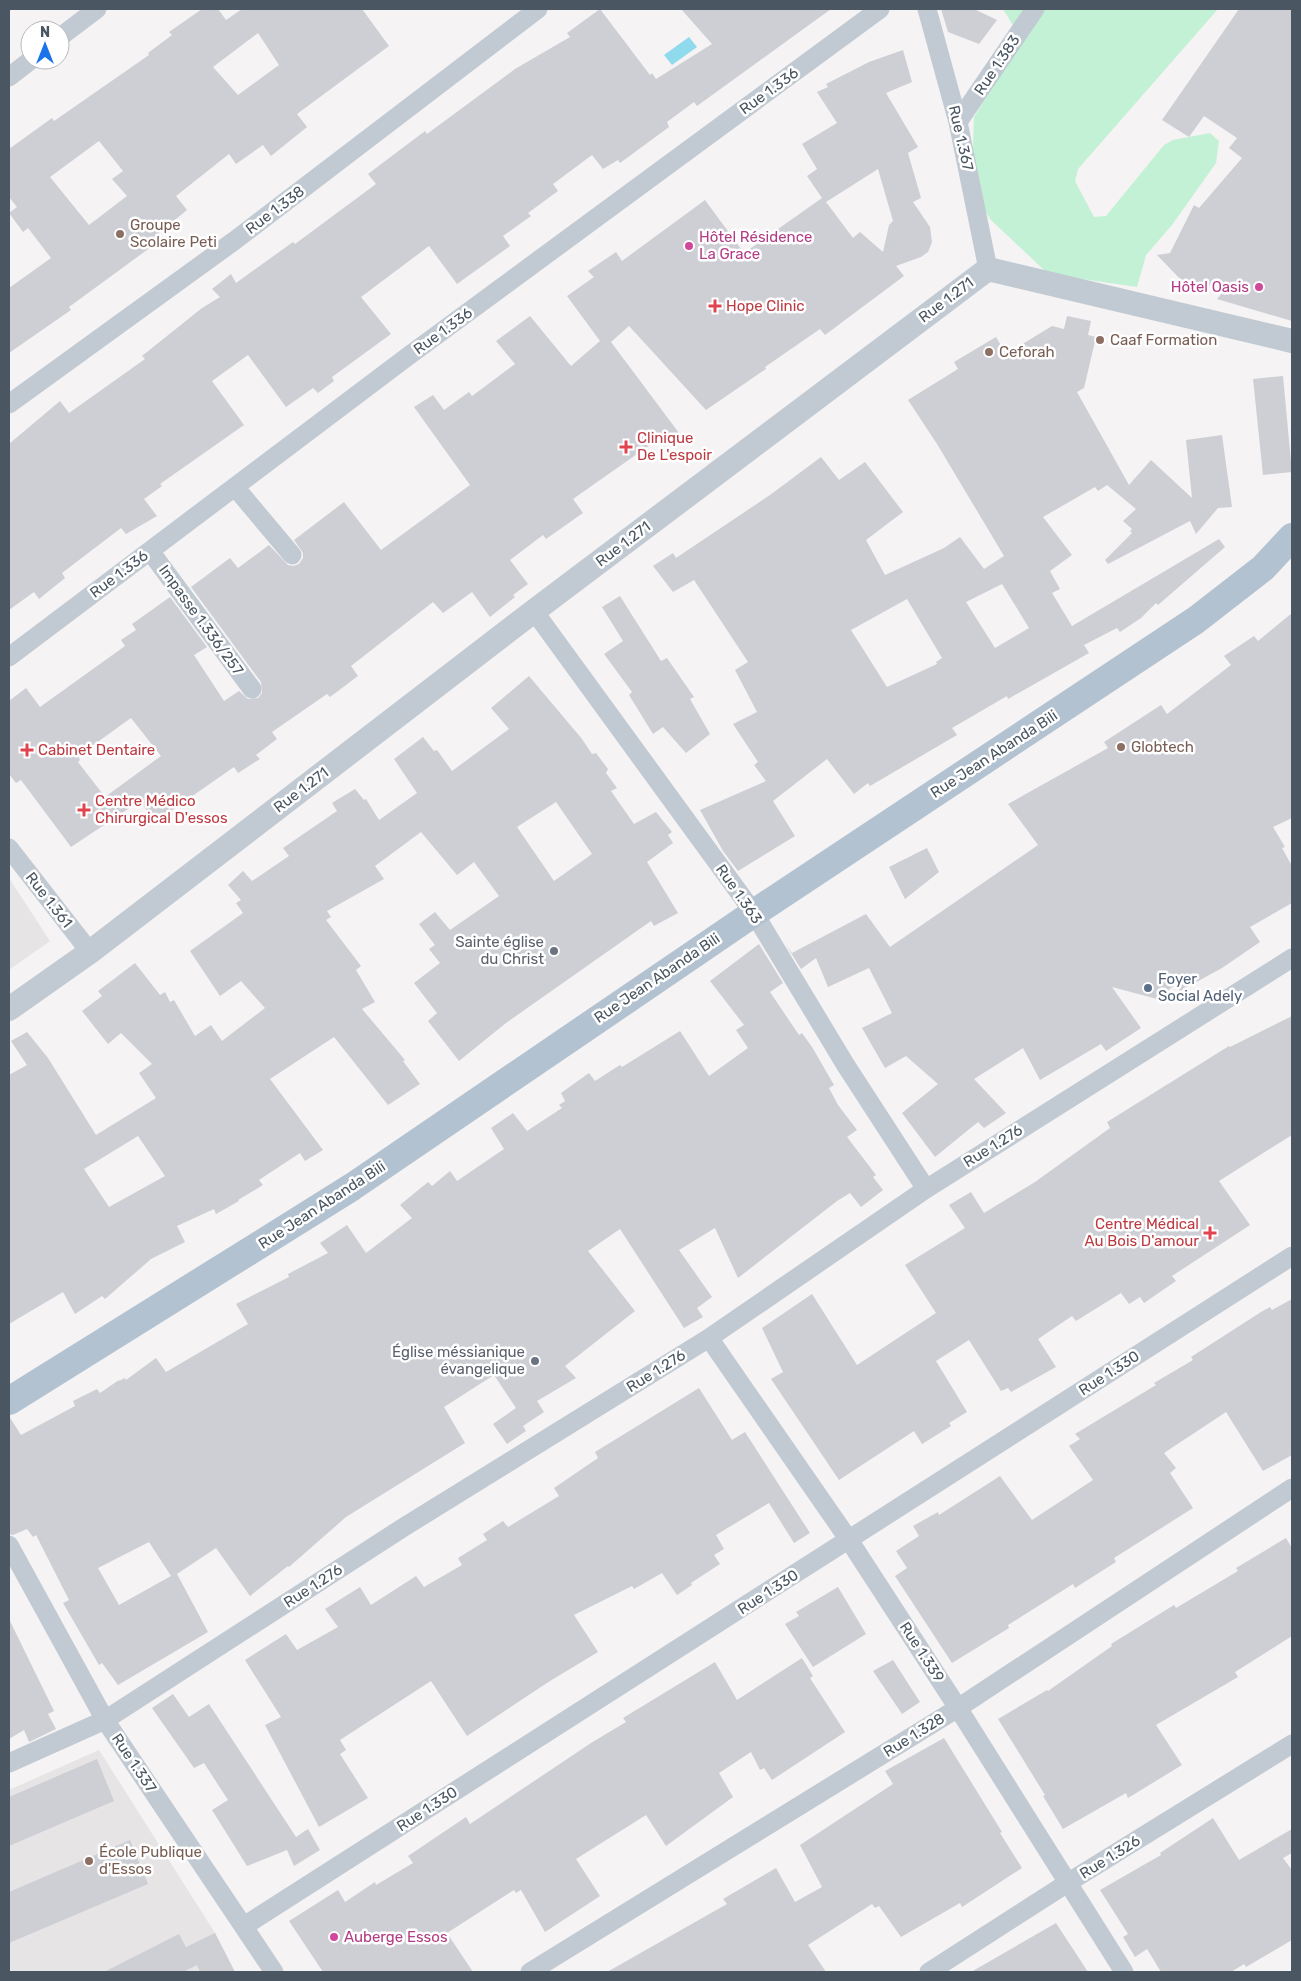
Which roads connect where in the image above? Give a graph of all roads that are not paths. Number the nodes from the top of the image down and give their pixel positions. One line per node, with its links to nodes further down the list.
1 (97, 9): 6 (street)
2 (538, 9): 12 (street, Rue 1.338)
3 (880, 9): 13 (street, Rue 1.336)
4 (927, 9): 9 (street, Rue 1.367)
5 (1035, 9): 9 (street, Rue 1.383)
6 (70, 30)
7 (20, 68): 8 (street)
8 (9, 77)
9 (958, 122): 10 (street, Rue 1.367)
10 (988, 269): 11 (street, Rue 1.271); 17 (street, Rue 1.271)
11 (1292, 341)
12 (9, 404)
13 (235, 487): 15 (street, Rue 1.336); 16 (street)
14 (1292, 537): 21 (main road, Rue Jean Abanda Bili)
15 (150, 551): 18 (street, Rue 1.336); 19 (street, Impasse 1.336/257)
16 (292, 556)
17 (534, 611): 21 (street, Rue 1.363); 22 (street, Rue 1.271)
18 (9, 658)
19 (252, 690)
20 (9, 848): 22 (street, Rue 1.361)
21 (754, 912): 25 (street, Rue 1.363); 28 (main road, Rue Jean Abanda Bili)
22 (90, 952): 24 (street, Rue 1.271)
23 (1292, 958): 25 (street, Rue 1.276)
24 (9, 1009)
25 (926, 1189): 27 (street, Rue 1.276)
26 (1292, 1256): 30 (street, Rue 1.330)
27 (710, 1338): 30 (street, Rue 1.339); 33 (street, Rue 1.276)
28 (9, 1401)
29 (1292, 1488): 32 (street, Rue 1.328)
30 (848, 1540): 32 (street, Rue 1.339); 37 (street, Rue 1.330)
31 (9, 1545): 33 (street, Rue 1.337)
32 (958, 1708): 36 (street, Rue 1.339); 39 (street, Rue 1.328)
33 (106, 1720): 35 (street, Rue 1.276); 37 (street, Rue 1.337)
34 (1292, 1744): 36 (street, Rue 1.326)
35 (9, 1763)
36 (1069, 1882): 40 (street, Rue 1.326); 41 (street, Rue 1.339)
37 (244, 1926): 38 (street, Rue 1.337)
38 (274, 1972)
39 (530, 1972)
40 (929, 1972)
41 (1124, 1972)

